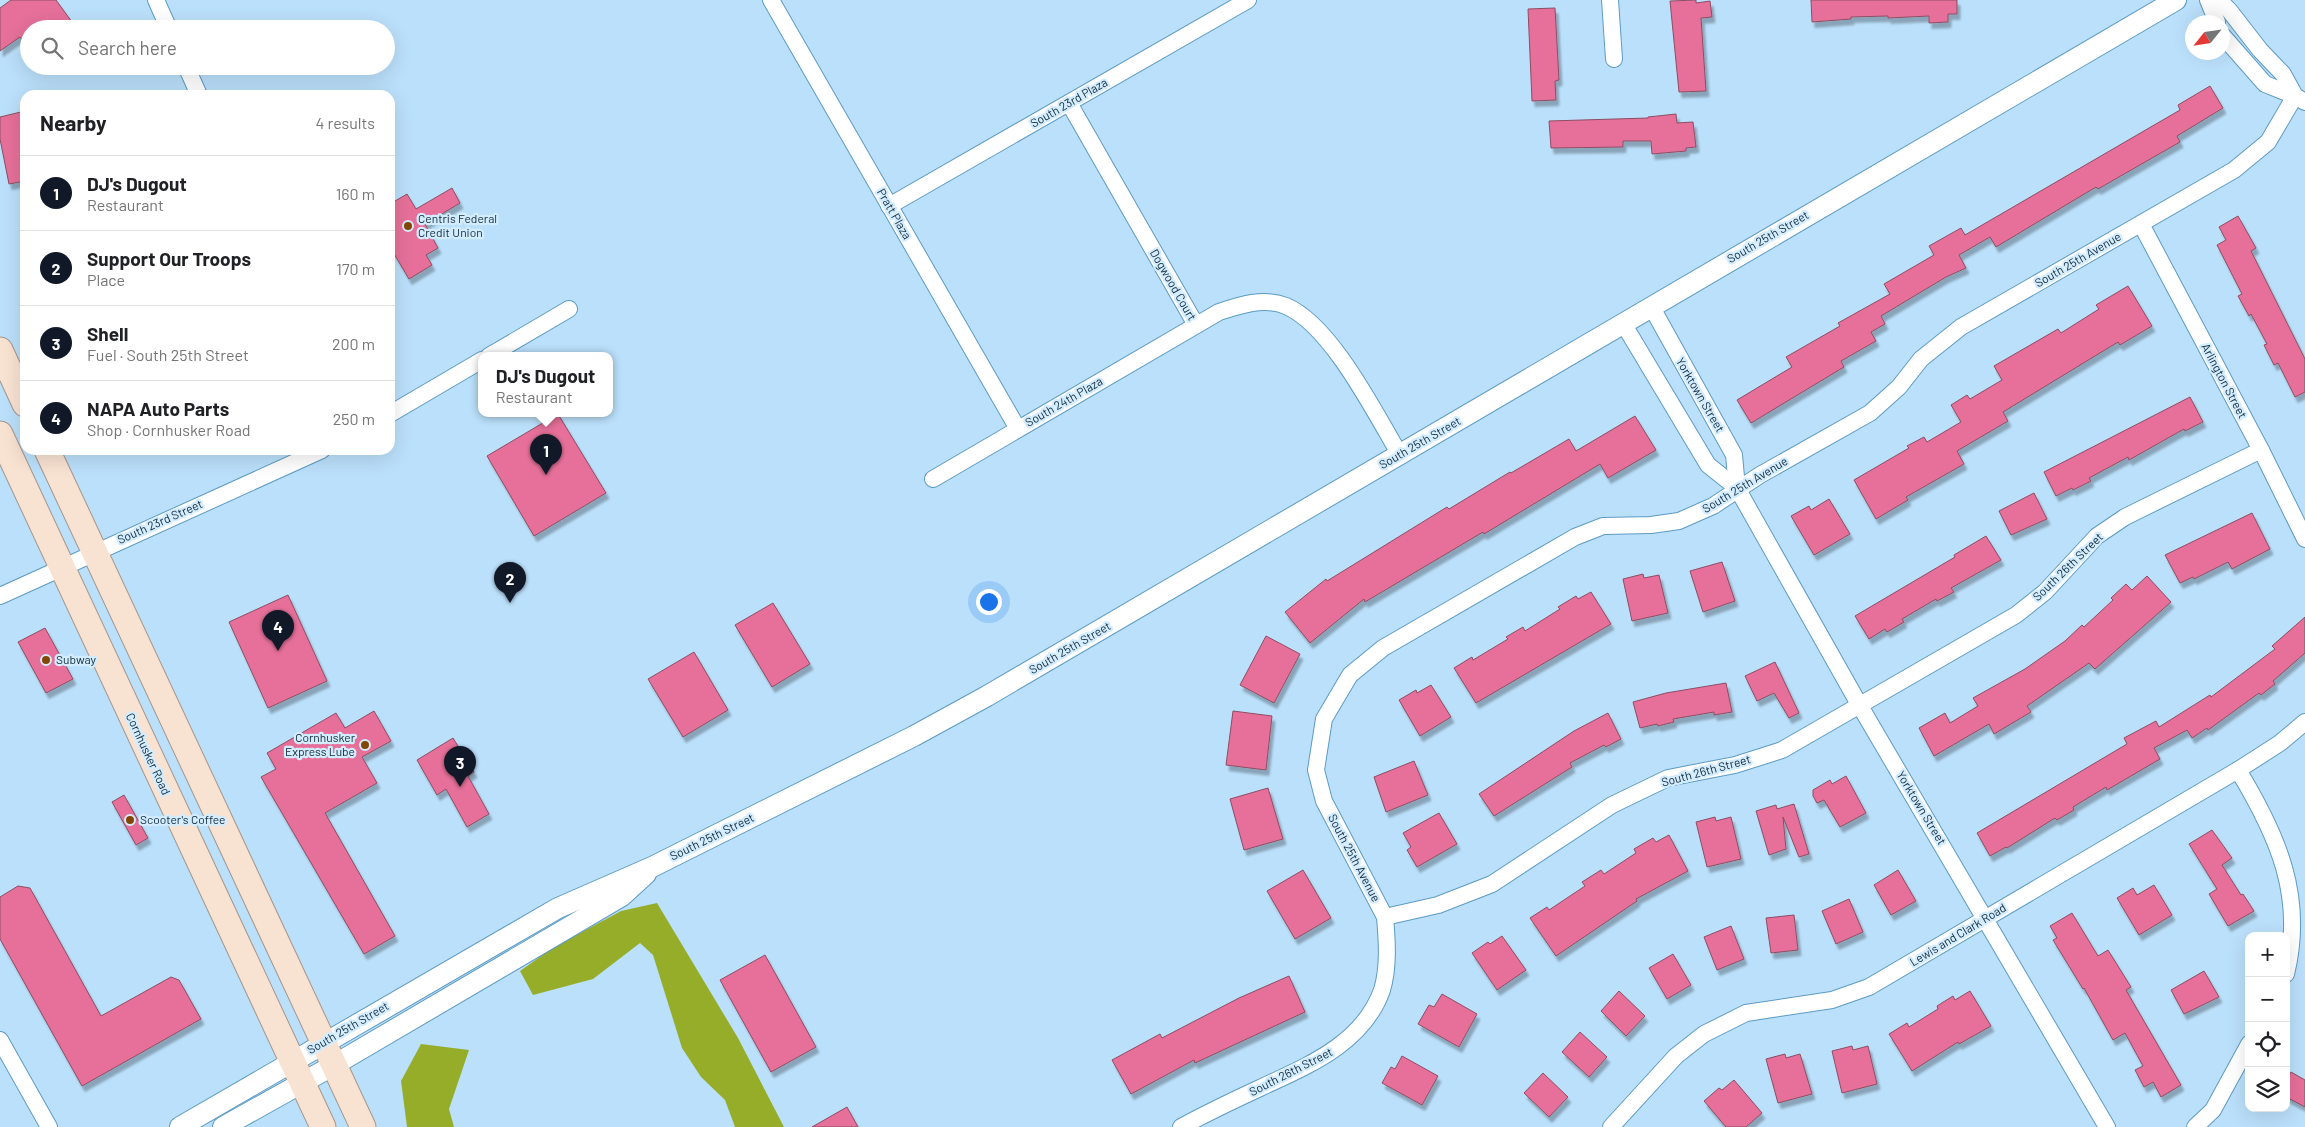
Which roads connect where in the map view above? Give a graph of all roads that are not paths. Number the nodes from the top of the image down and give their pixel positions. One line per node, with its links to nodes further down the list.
1 (156, 0): 9 (street)
2 (771, 0): 16 (street, Pratt Plaza)
3 (1248, 0): 15 (street, South 23rd Plaza)
4 (1610, 0): 11 (street)
5 (2176, 0): 18 (street, South 25th Street)
6 (2208, 0): 8 (street)
7 (2219, 0): 14 (street)
8 (2214, 15)
9 (165, 20)
10 (2230, 44): 14 (street)
11 (1614, 59)
12 (190, 75): 13 (street)
13 (198, 90)
14 (2300, 99): 17 (street, South 25th Avenue)
15 (1069, 103): 16 (street, South 23rd Plaza); 21 (street, Dogwood Court)
16 (890, 206): 27 (street, Pratt Plaza)
17 (2141, 224): 29 (street, Arlington Street); 34 (street, South 25th Avenue)
18 (1651, 306): 20 (street, South 25th Street); 34 (street, Yorktown Street)
19 (569, 310): 23 (street)
20 (1622, 323): 32 (street, South 25th Street); 34 (street, Yorktown Street)
21 (1196, 325): 27 (street, South 24th Plaza); 32 (street, Dogwood Court)
22 (0, 350): 25 (main road)
23 (496, 352)
24 (478, 362): 26 (street)
25 (20, 393)
26 (395, 411)
27 (1018, 429): 33 (street, South 24th Plaza)
28 (0, 434): 37 (main road, Cornhusker Road)
29 (2261, 450): 35 (street, Arlington Street); 39 (street, South 26th Street)
30 (49, 455): 36 (main road)
31 (311, 455): 36 (street, South 23rd Street)
32 (1400, 455): 42 (street, South 25th Street)
33 (932, 479)
34 (1737, 488): 39 (street, Yorktown Street); 43 (street, South 25th Avenue)
35 (2305, 539)
36 (94, 552): 37 (street, South 23rd Street); 47 (main road)
37 (62, 567): 38 (street, South 23rd Street); 49 (main road, Cornhusker Road)
38 (0, 596)
39 (1860, 706): 43 (street, South 26th Street); 44 (street, Yorktown Street)
40 (2305, 722): 41 (street, Lewis and Clark Road)
41 (2238, 770): 44 (street, Lewis and Clark Road); 45 (street)
42 (652, 866): 47 (street, South 25th Street); 50 (street, South 25th Street)
43 (1385, 917): 57 (street, South 26th Street)
44 (1986, 918): 58 (street, Lewis and Clark Road); 59 (street, Yorktown Street)
45 (2290, 967)
46 (0, 1040): 52 (street)
47 (323, 1042): 49 (street, South 25th Street); 50 (main road)
48 (2245, 1051): 60 (street)
49 (291, 1061): 51 (main road, Cornhusker Road); 53 (street, South 25th Street)
50 (334, 1065): 51 (street, South 25th Street); 56 (main road)
51 (302, 1083): 54 (street, South 25th Street); 55 (main road, Cornhusker Road)
52 (49, 1127)
53 (180, 1127)
54 (223, 1127)
55 (323, 1127)
56 (363, 1127)
57 (1181, 1127)
58 (1611, 1127)
59 (2107, 1127)
60 (2195, 1127)

